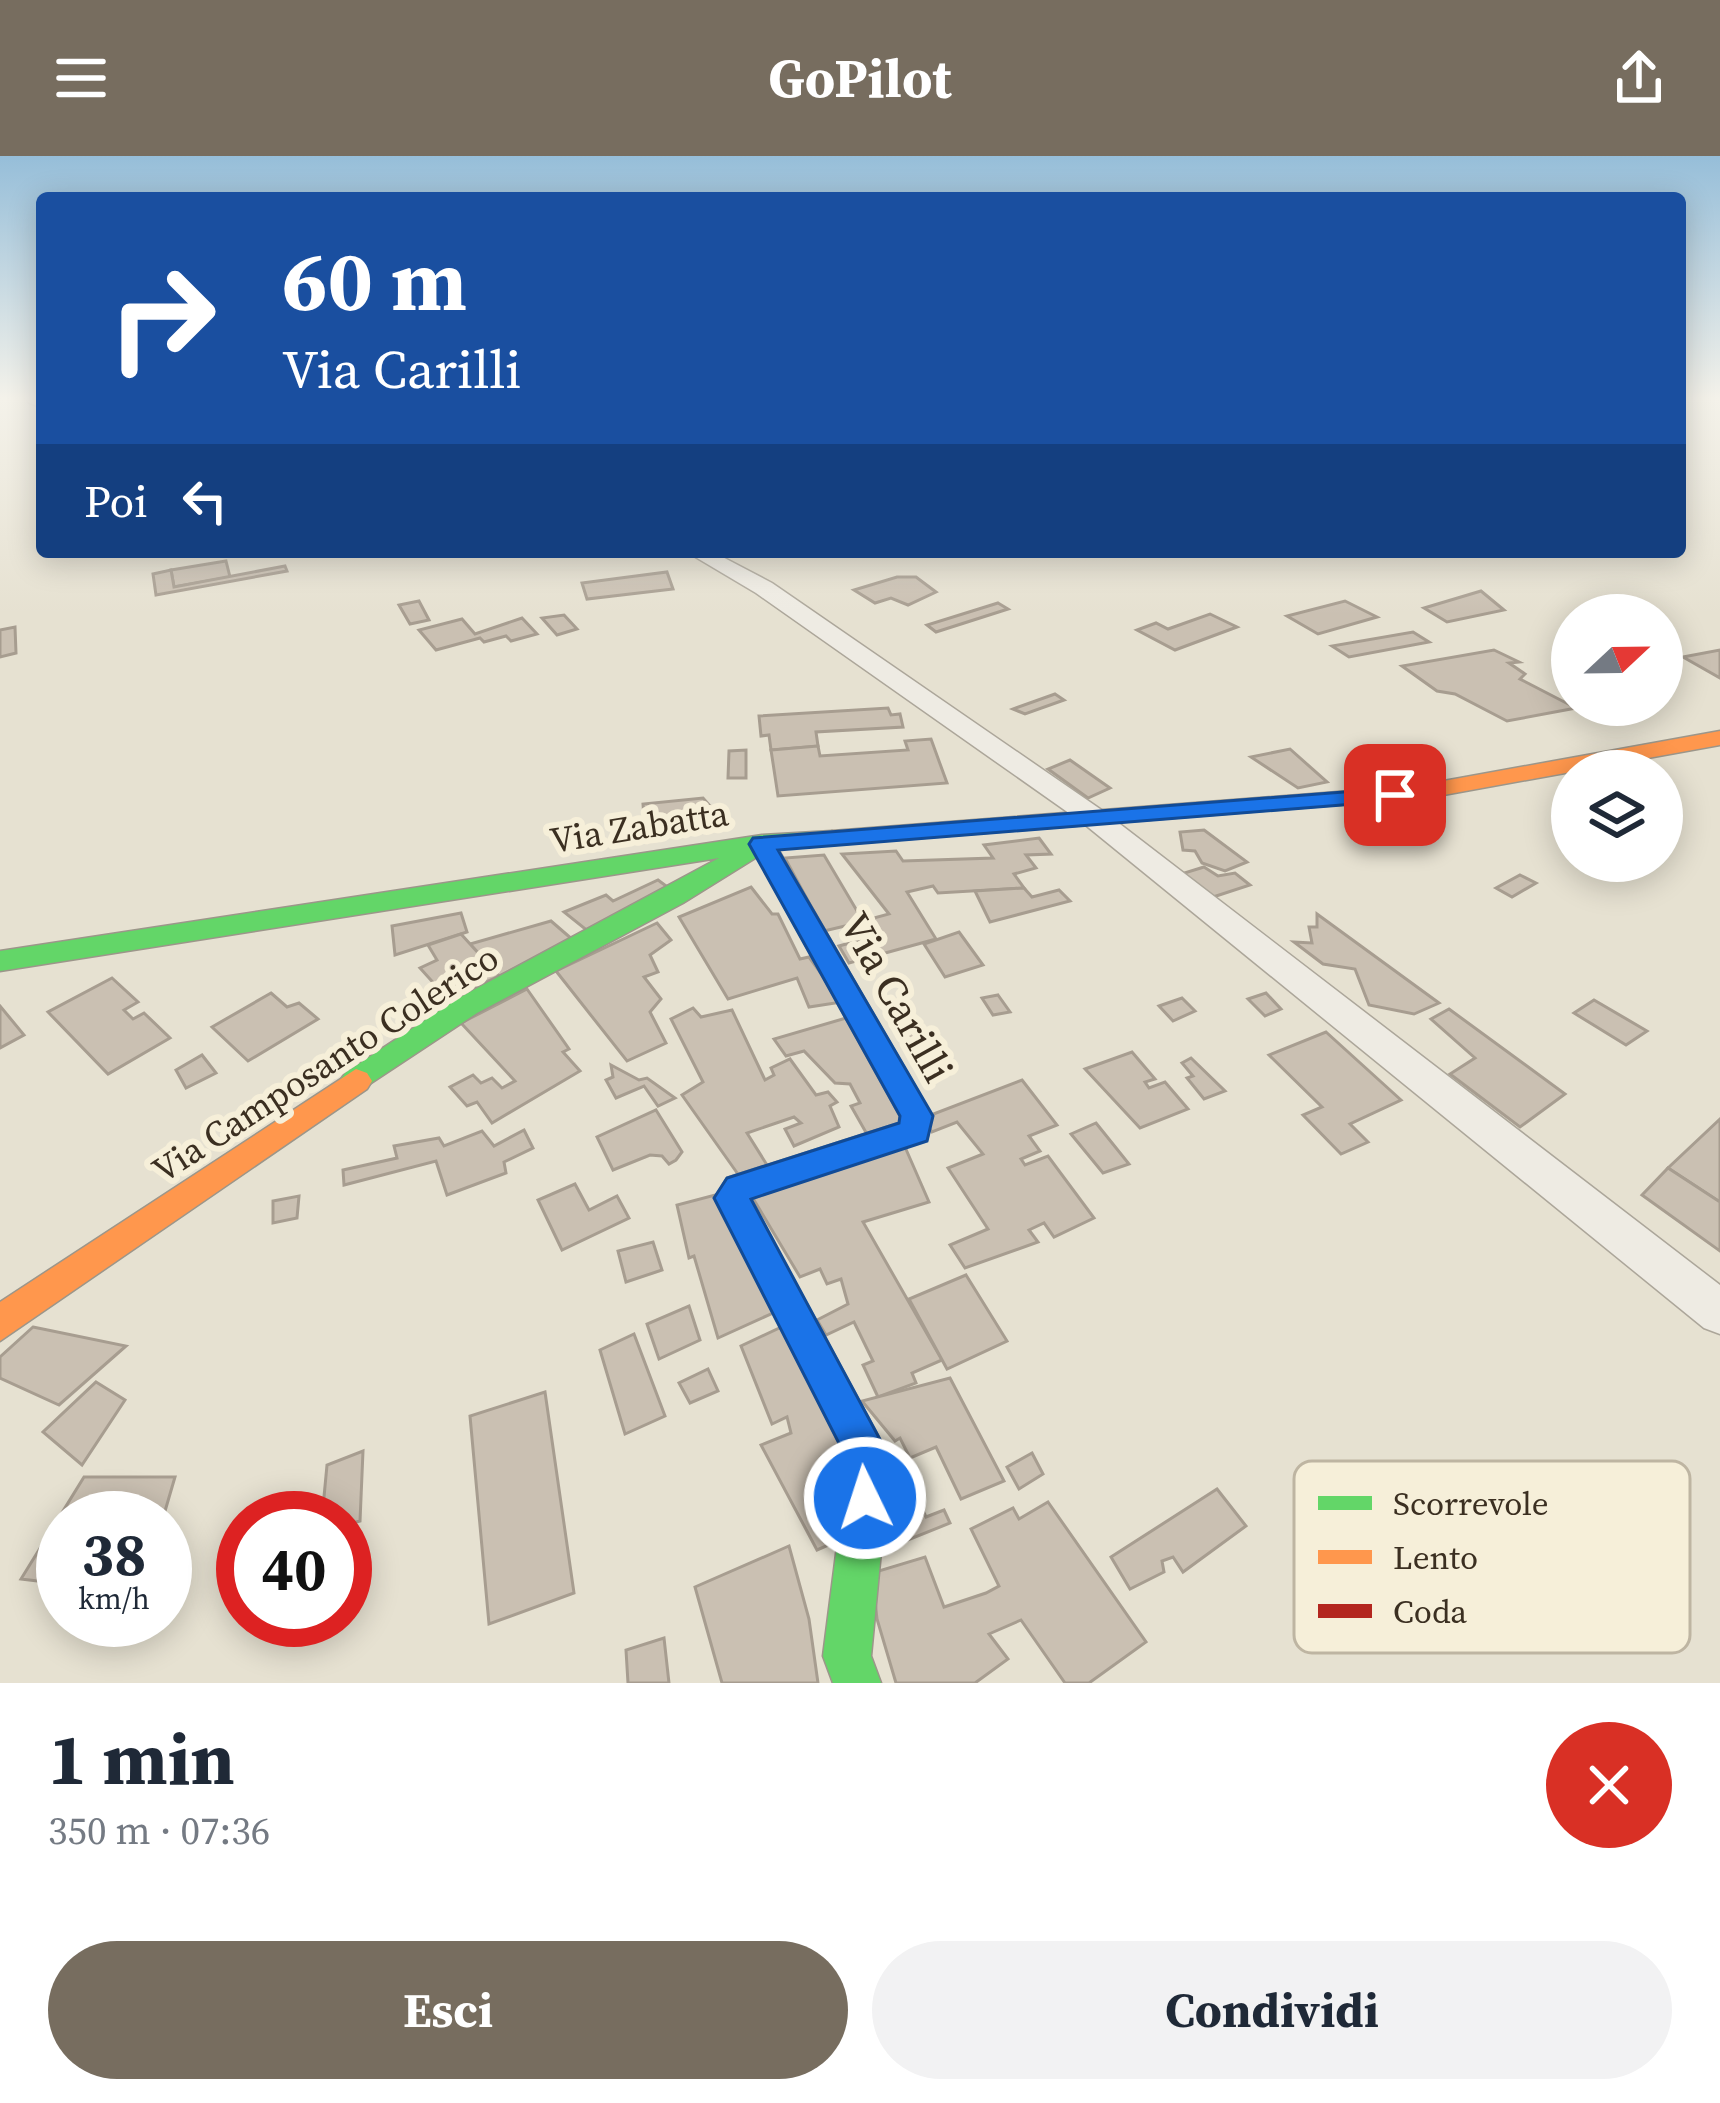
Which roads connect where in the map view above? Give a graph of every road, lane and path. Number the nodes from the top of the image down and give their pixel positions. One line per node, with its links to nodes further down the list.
1 (708, 558): 3 (street)
2 (1720, 738): 3 (street, Via Zabatta)
3 (1094, 817): 4 (street, Via Zabatta); 6 (street)
4 (762, 844): 5 (street, Via Zabatta); 7 (street, Via Camposanto Colerico); 8 (street, Via Carilli)
5 (0, 962)
6 (1720, 1313)
7 (0, 1323)
8 (857, 1683)

